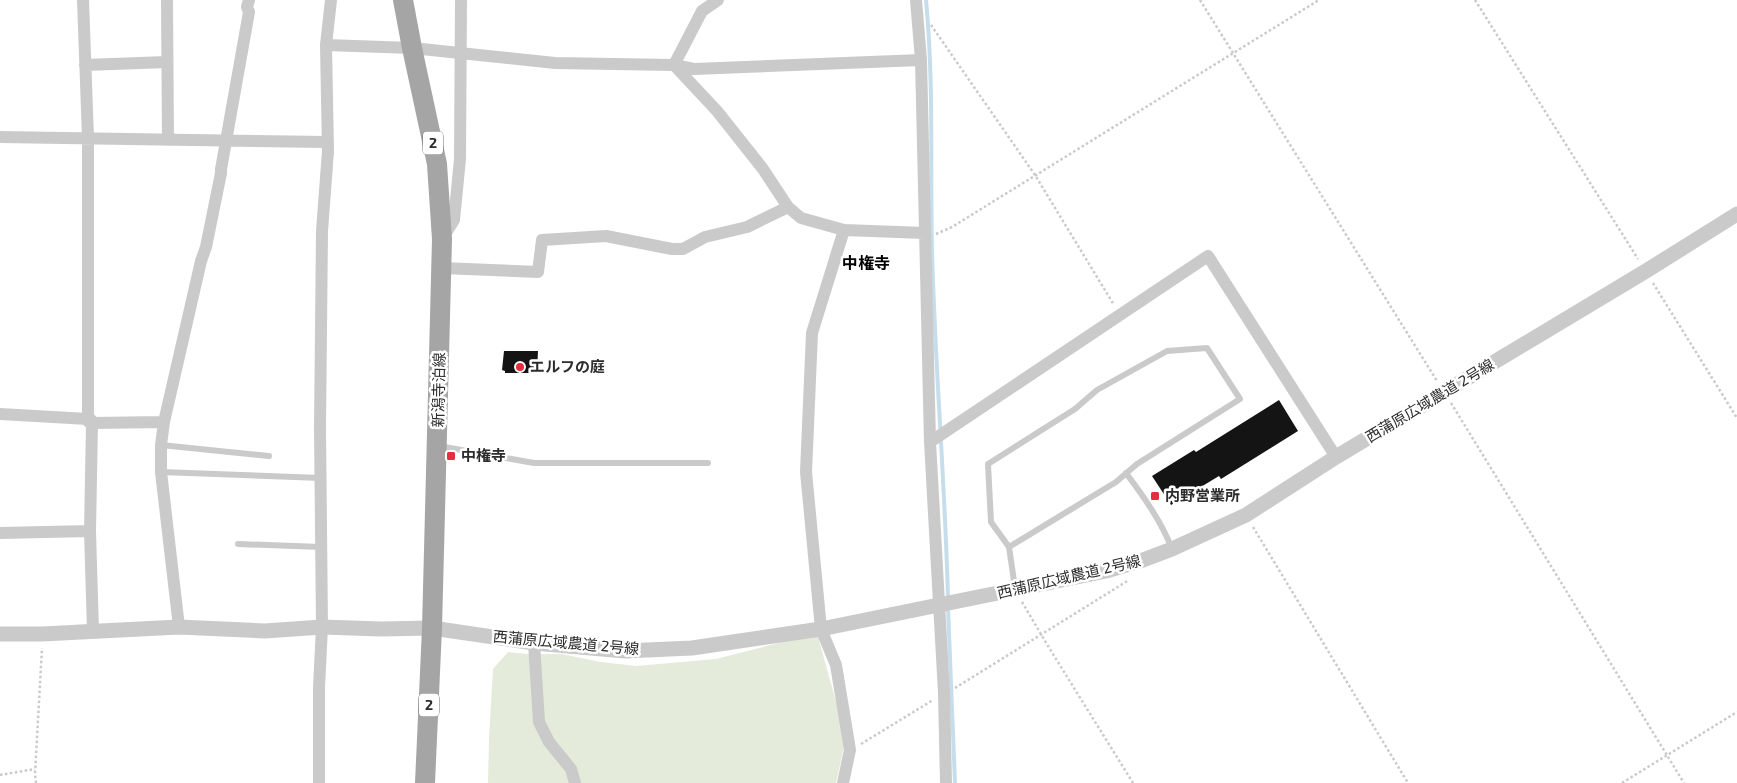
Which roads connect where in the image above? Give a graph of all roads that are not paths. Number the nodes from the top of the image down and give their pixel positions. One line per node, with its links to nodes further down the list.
1 (84, 0): 14 (street)
2 (166, 0): 13 (street)
3 (249, 0): 19 (street)
4 (332, 0): 9 (street)
5 (403, 0): 10 (main road, 新潟寺泊線 / 2)
6 (461, 0): 11 (street)
7 (718, 0): 15 (street)
8 (916, 1): 12 (street)
9 (326, 45): 10 (street); 20 (street)
10 (412, 48): 11 (street); 25 (main road, 新潟寺泊線 / 2)
11 (460, 54): 15 (street); 25 (street)
12 (921, 60): 15 (street); 24 (street)
13 (167, 62): 14 (street); 18 (street)
14 (85, 65): 17 (street)
15 (674, 65): 21 (street)
16 (0, 137): 17 (street)
17 (88, 138): 18 (street); 28 (street)
18 (168, 140): 19 (street)
19 (227, 140): 20 (street); 29 (street)
20 (327, 142): 38 (street)
21 (788, 207): 23 (street); 26 (street)
22 (1737, 214): 34 (street, 西蒲原広域農道 2号線)
23 (844, 230): 24 (street); 50 (street)
24 (925, 233): 30 (street)
25 (442, 239): 26 (main road, 新潟寺泊線 / 2)
26 (442, 268): 32 (main road, 新潟寺泊線 / 2)
27 (0, 414): 28 (street)
28 (90, 421): 29 (street); 39 (street)
29 (164, 422): 31 (street)
30 (930, 442): 34 (street); 46 (street)
31 (161, 445): 33 (lane); 36 (street)
32 (438, 446): 35 (lane); 49 (main road, 新潟寺泊線 / 2)
33 (269, 456)
34 (1336, 457): 44 (street, 西蒲原広域農道 2号線)
35 (708, 464)
36 (161, 472): 38 (lane); 47 (street)
37 (1126, 473): 43 (lane); 43 (lane); 44 (lane)
38 (321, 478): 42 (street)
39 (90, 531): 40 (street); 51 (street)
40 (0, 534)
41 (238, 544): 42 (lane)
42 (320, 547): 48 (street)
43 (1009, 547): 45 (lane)
44 (1172, 549): 45 (street, 西蒲原広域農道 2号線)
45 (1015, 590): 46 (street, 西蒲原広域農道 2号線)
46 (938, 605): 50 (street, 西蒲原広域農道 2号線); 58 (street)
47 (179, 627): 48 (street, 西蒲原広域農道 2号線); 51 (street, 西蒲原広域農道 2号線)
48 (322, 627): 49 (street, 西蒲原広域農道 2号線); 54 (street)
49 (432, 628): 53 (street, 西蒲原広域農道 2号線); 55 (main road, 新潟寺泊線 / 2)
50 (821, 629): 53 (street, 西蒲原広域農道 2号線); 57 (street)
51 (92, 631): 52 (street, 西蒲原広域農道 2号線)
52 (0, 634)
53 (534, 643): 56 (street)
54 (319, 783)
55 (426, 783)
56 (575, 783)
57 (843, 783)
58 (946, 783)

